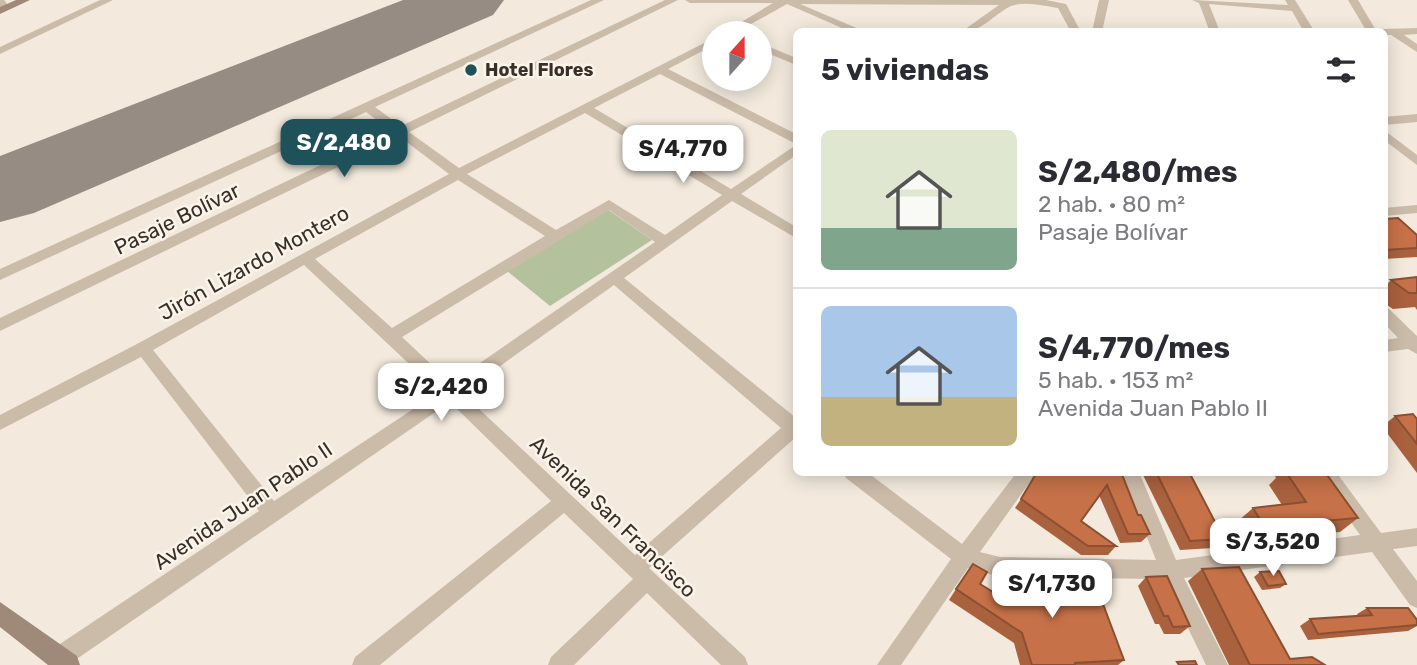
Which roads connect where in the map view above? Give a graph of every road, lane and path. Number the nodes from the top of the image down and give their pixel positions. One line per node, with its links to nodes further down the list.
1 (24, 0): 13 (street)
2 (108, 0): 27 (street)
3 (598, 0): 31 (street)
4 (673, 0): 35 (street, Pasaje Bolívar)
5 (690, 0): 10 (street)
6 (1104, 0): 19 (street)
7 (1196, 0): 8 (street)
8 (1203, 0): 14 (street); 20 (street)
9 (1353, 0): 22 (street)
10 (785, 1): 11 (street); 15 (street); 16 (street)
11 (900, 1): 12 (street)
12 (1010, 1): 17 (street); 18 (street)
13 (3, 4)
14 (1292, 4): 21 (street)
15 (751, 21)
16 (851, 28)
17 (976, 28)
18 (1074, 28)
19 (1098, 28)
20 (1214, 28)
21 (1307, 28)
22 (1370, 28)
23 (1417, 31): 24 (street)
24 (1389, 32): 26 (street)
25 (702, 48): 30 (street, Jirón Lizardo Montero)
26 (1417, 49)
27 (0, 51)
28 (772, 51): 29 (street)
29 (793, 61)
30 (661, 70): 32 (street, Jirón Lizardo Montero); 36 (street)
31 (366, 106): 35 (street); 48 (street)
32 (587, 109): 40 (street, Jirón Lizardo Montero); 41 (street)
33 (1417, 118): 34 (street)
34 (1388, 121)
35 (402, 132): 40 (street); 51 (street, Pasaje Bolívar)
36 (793, 137)
37 (1388, 137): 39 (street)
38 (793, 151): 41 (street, Avenida Juan Pablo II)
39 (1417, 161)
40 (458, 174): 45 (street); 47 (street, Jirón Lizardo Montero)
41 (732, 194): 44 (street); 46 (street, Avenida Juan Pablo II)
42 (1417, 209): 43 (street)
43 (1388, 212)
44 (793, 231)
45 (555, 236): 46 (street); 52 (street)
46 (664, 241): 49 (street, Avenida Juan Pablo II)
47 (305, 258): 52 (street, Avenida San Francisco); 55 (street, Jirón Lizardo Montero)
48 (0, 275)
49 (614, 277): 56 (street, Avenida Juan Pablo II); 58 (street)
50 (1388, 317): 53 (street)
51 (0, 325)
52 (391, 336): 56 (street, Avenida San Francisco)
53 (1415, 344): 54 (street)
54 (1388, 346)
55 (142, 348): 57 (street, Jirón Lizardo Montero); 65 (street)
56 (450, 393): 64 (street, Avenida San Francisco); 65 (street, Avenida Juan Pablo II)
57 (0, 423)
58 (793, 426)
59 (793, 430): 70 (street)
60 (857, 476): 68 (street)
61 (1025, 476): 68 (street)
62 (1132, 476): 69 (street)
63 (1328, 476): 67 (street)
64 (564, 502): 70 (street, Avenida San Francisco); 74 (street)
65 (272, 513): 73 (street, Avenida Juan Pablo II)
66 (1417, 537): 67 (street)
67 (1376, 542): 69 (street); 71 (street)
68 (964, 557): 69 (street); 77 (street)
69 (1170, 570): 78 (street)
70 (641, 574): 75 (street); 76 (street, Avenida San Francisco)
71 (1417, 598)
72 (0, 612): 73 (street)
73 (64, 662)
74 (363, 665)
75 (559, 665)
76 (737, 665)
77 (888, 665)
78 (1217, 665)

